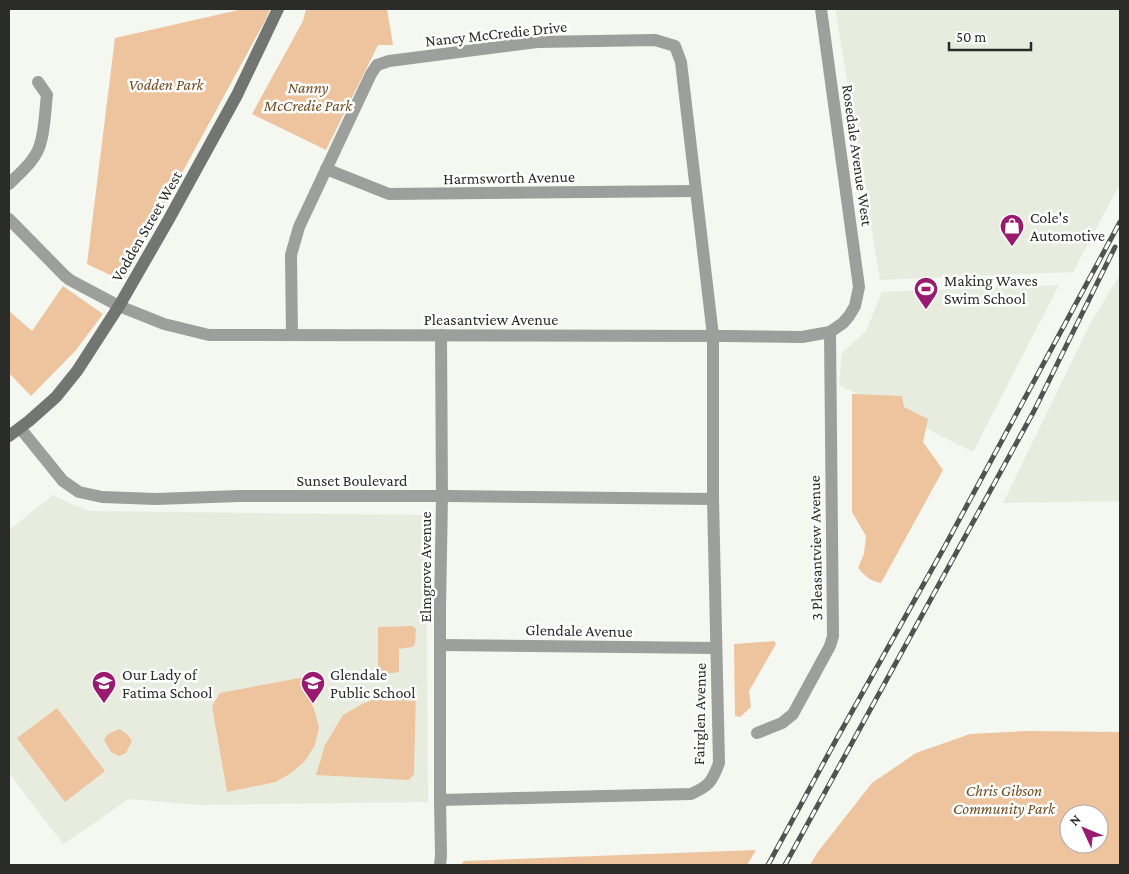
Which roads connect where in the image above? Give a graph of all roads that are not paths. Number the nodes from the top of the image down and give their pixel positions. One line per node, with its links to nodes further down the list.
1 (278, 9): 8 (street, Vodden Street West)
2 (821, 9): 9 (street, Rosedale Avenue West)
3 (38, 82): 5 (street)
4 (326, 169): 6 (street, Harmsworth Avenue); 6 (street, Nancy McCredie Drive); 11 (street, Nancy McCredie Drive)
5 (9, 184)
6 (696, 191): 13 (street, Nancy McCredie Drive)
7 (9, 219): 8 (street, Pleasantview Avenue)
8 (119, 306): 11 (street, Pleasantview Avenue); 14 (street, Vodden Street West)
9 (855, 306): 10 (street, Pleasantview Avenue)
10 (830, 332): 13 (street, Pleasantview Avenue); 20 (street, 3 Pleasantview Avenue)
11 (292, 335): 12 (street, Pleasantview Avenue)
12 (441, 335): 13 (street, Pleasantview Avenue); 16 (street, Elmgrove Avenue)
13 (713, 336): 17 (street, Fairglen Avenue)
14 (20, 428): 15 (street, Vodden Street West); 16 (street, Sunset Boulevard)
15 (9, 436)
16 (442, 496): 17 (street, Sunset Boulevard); 18 (street, Elmgrove Avenue)
17 (713, 499): 19 (street, Fairglen Avenue)
18 (441, 645): 19 (street, Glendale Avenue); 21 (street, Elmgrove Avenue)
19 (716, 648): 21 (street, Fairglen Avenue)
20 (757, 733)
21 (440, 800): 22 (street)
22 (440, 865)

